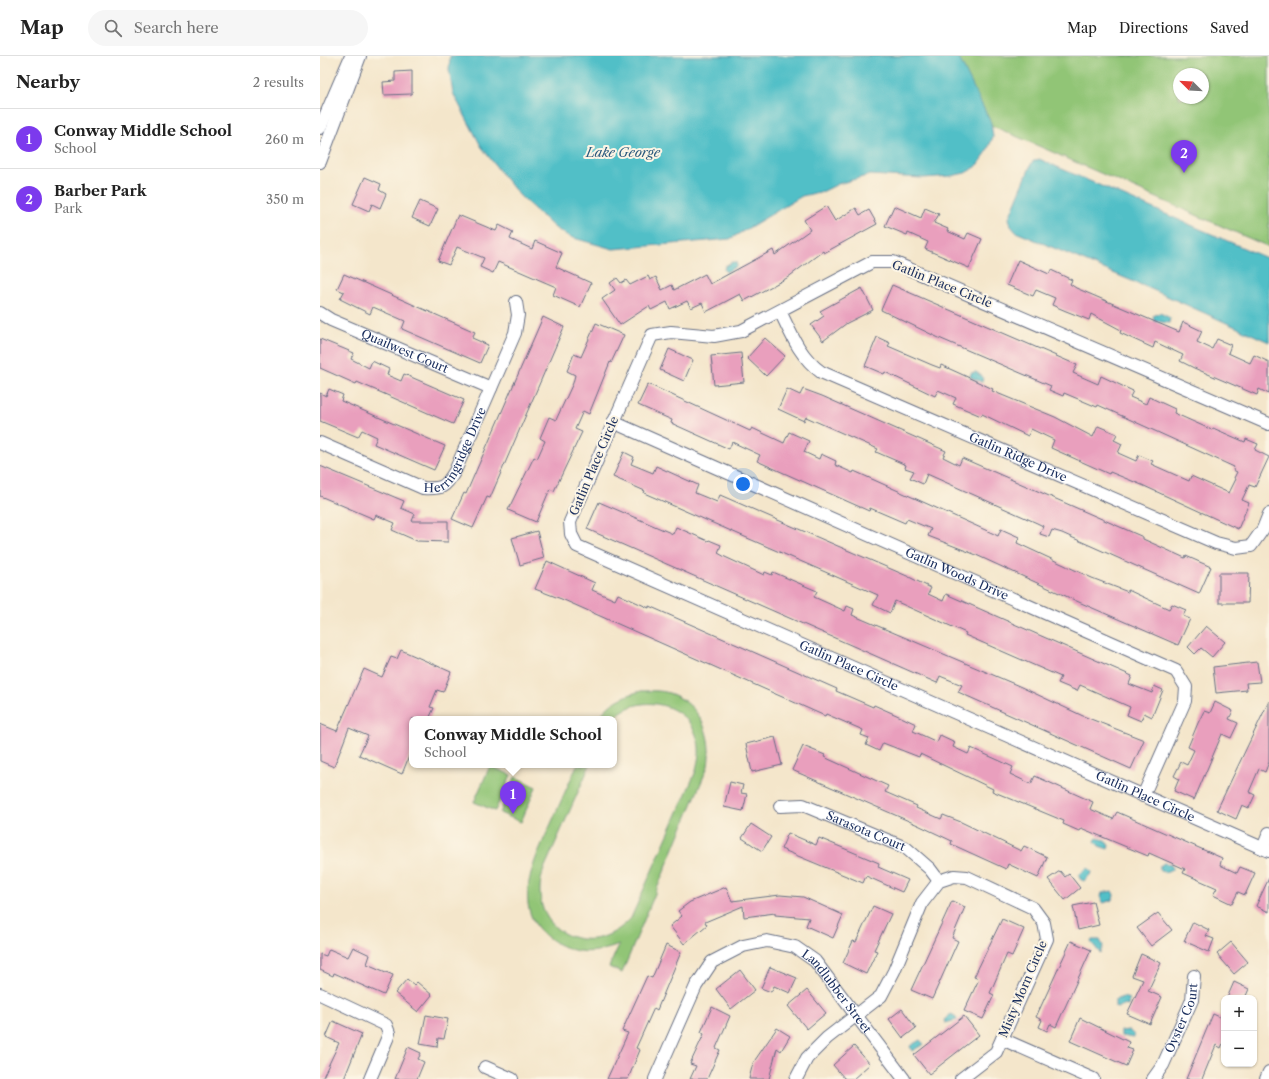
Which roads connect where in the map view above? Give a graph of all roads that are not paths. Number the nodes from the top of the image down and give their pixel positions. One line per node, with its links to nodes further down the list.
1 (352, 56): 3 (street)
2 (360, 56): 4 (street)
3 (320, 128)
4 (320, 162)
5 (516, 302): 8 (street, Herringridge Drive)
6 (780, 311): 9 (street, Gatlin Place Circle); 10 (street, Gatlin Place Circle); 12 (street, Gatlin Ridge Drive)
7 (320, 313): 8 (street, Quailwest Court)
8 (491, 388): 11 (street, Herringridge Drive)
9 (613, 422): 13 (street, Gatlin Woods Drive); 13 (street, Gatlin Place Circle)
10 (1269, 424)
11 (320, 443)
12 (1269, 514)
13 (1143, 796): 16 (street, Gatlin Place Circle)
14 (780, 806): 17 (street, Sarasota Court)
15 (1269, 833): 16 (street, Gatlin Place Circle)
16 (1266, 850)
17 (938, 881): 20 (street); 21 (street, Misty Morn Circle)
18 (1194, 976): 31 (street, Oyster Court)
19 (320, 994): 24 (street)
20 (857, 1016): 26 (street, Landlubber Street); 27 (street); 28 (street, Landlubber Street)
21 (1002, 1039): 29 (street, Misty Morn Circle); 30 (street)
22 (486, 1067): 25 (street)
23 (1269, 1072): 32 (street)
24 (370, 1079)
25 (512, 1079)
26 (655, 1079)
27 (796, 1079)
28 (904, 1079)
29 (961, 1079)
30 (1094, 1079)
31 (1152, 1079)
32 (1266, 1079)

